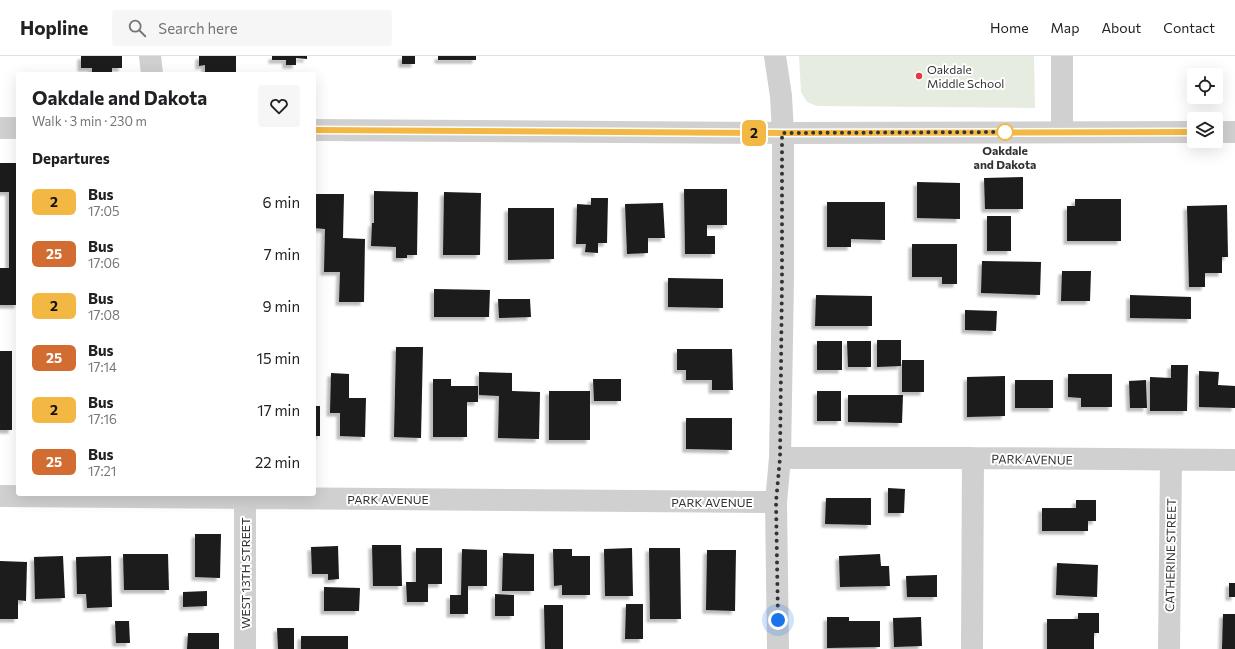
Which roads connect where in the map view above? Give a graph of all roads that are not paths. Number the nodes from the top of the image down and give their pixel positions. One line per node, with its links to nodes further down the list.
1 (150, 56): 4 (street)
2 (775, 56): 12 (street)
3 (1062, 56): 8 (street)
4 (152, 72)
5 (0, 128): 6 (street)
6 (16, 128)
7 (316, 130): 12 (street)
8 (1062, 132): 9 (street); 12 (street)
9 (1187, 132)
10 (1223, 132): 11 (street)
11 (1235, 132)
12 (782, 133): 13 (street)
13 (780, 458): 14 (street, PARK AVENUE); 19 (street)
14 (973, 458): 16 (street, PARK AVENUE); 22 (street)
15 (1235, 460): 16 (street, PARK AVENUE)
16 (1171, 461): 23 (street, CATHERINE STREET)
17 (0, 496): 18 (street, PARK AVENUE)
18 (245, 498): 19 (street, PARK AVENUE); 20 (street, WEST 13TH STREET)
19 (776, 502): 21 (street)
20 (244, 649)
21 (778, 649)
22 (972, 649)
23 (1169, 649)

